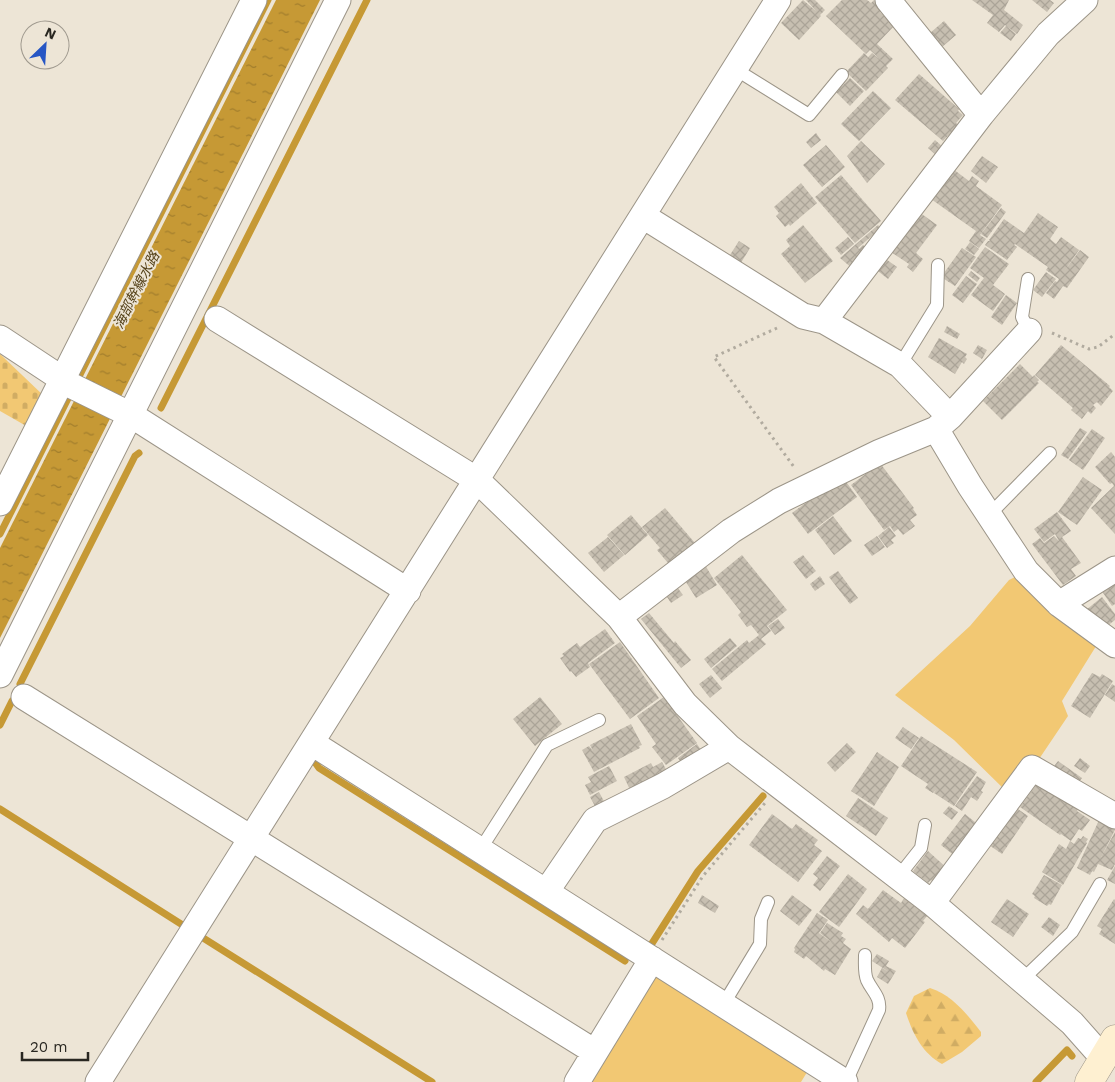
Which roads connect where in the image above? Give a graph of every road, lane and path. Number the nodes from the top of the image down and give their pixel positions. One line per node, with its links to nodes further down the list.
1 (254, 0): 18 (street)
2 (338, 0): 19 (street)
3 (778, 0): 6 (street)
4 (888, 0): 8 (street)
5 (1085, 0): 8 (street)
6 (735, 69): 7 (lane); 9 (street)
7 (842, 75)
8 (981, 115): 13 (street)
9 (643, 216): 13 (street); 22 (street)
10 (938, 265): 17 (lane)
11 (1028, 279): 14 (lane)
12 (217, 319): 22 (street)
13 (814, 319): 17 (street); 23 (path)
14 (1029, 331): 15 (path); 20 (street)
15 (1115, 334)
16 (0, 338): 18 (street)
17 (900, 365): 20 (street)
18 (64, 381): 19 (street); 24 (street)
19 (131, 415): 27 (street); 31 (street)
20 (943, 423): 23 (street); 25 (street)
21 (1050, 453): 25 (lane)
22 (477, 480): 27 (street); 29 (street)
23 (808, 487): 29 (street)
24 (0, 504)
25 (988, 515): 28 (street)
26 (1115, 569): 28 (street)
27 (408, 591): 34 (street)
28 (1059, 604): 30 (street)
29 (619, 617): 35 (street)
30 (1115, 644)
31 (0, 675)
32 (24, 697): 39 (street)
33 (599, 720): 40 (lane)
34 (312, 743): 39 (street); 40 (street)
35 (729, 747): 36 (street); 43 (street)
36 (780, 786): 41 (street); 47 (path)
37 (1115, 816): 45 (street)
38 (925, 825): 41 (lane)
39 (252, 838): 50 (street); 52 (street)
40 (480, 850): 43 (street)
41 (898, 877): 45 (street)
42 (1100, 884): 48 (lane)
43 (546, 892): 47 (street)
44 (768, 902): 49 (lane)
45 (932, 903): 48 (street)
46 (865, 955): 54 (lane)
47 (651, 959): 49 (street); 50 (street)
48 (1022, 980): 51 (street)
49 (723, 1005): 54 (street)
50 (595, 1052): 53 (street)
51 (1102, 1066)
52 (98, 1082)
53 (576, 1082)
54 (846, 1082)

